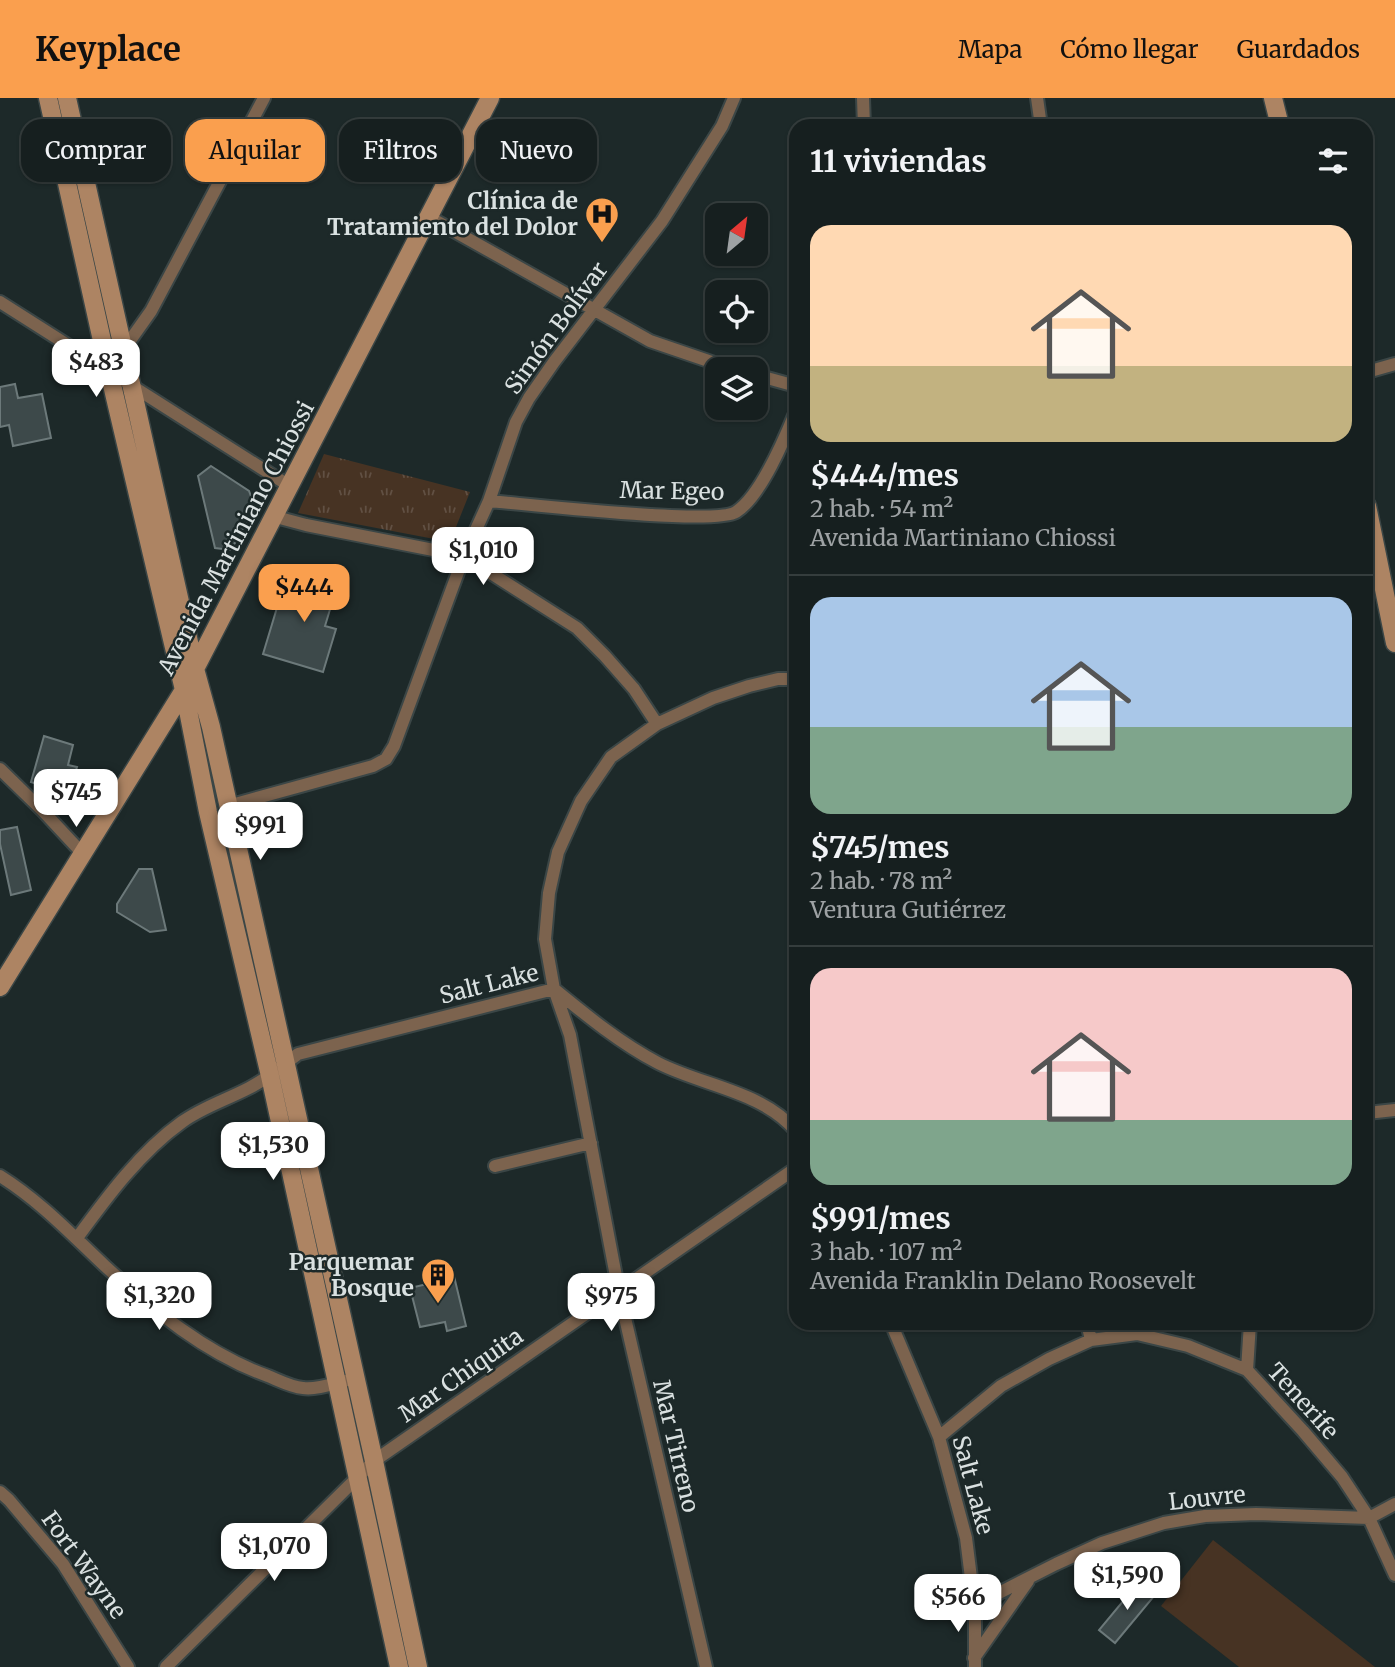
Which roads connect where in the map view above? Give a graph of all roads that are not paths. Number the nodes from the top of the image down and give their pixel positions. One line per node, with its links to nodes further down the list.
1 (48, 98): 19 (main road)
2 (68, 98): 15 (main road)
3 (264, 98): 15 (street)
4 (490, 98): 12 (main road, Avenida Martiniano Chiossi)
5 (734, 98): 14 (street, Simón Bolívar)
6 (863, 98): 9 (street)
7 (1037, 98): 10 (street)
8 (1273, 98): 11 (main road)
9 (864, 119)
10 (1040, 119)
11 (1278, 119)
12 (429, 217): 14 (street); 24 (main road, Avenida Martiniano Chiossi)
13 (0, 302): 19 (street)
14 (593, 310): 16 (street); 25 (street, Simón Bolívar)
15 (124, 349): 22 (main road)
16 (705, 360)
17 (1395, 364): 18 (street)
18 (1373, 370)
19 (109, 372): 22 (street); 32 (main road)
20 (768, 379): 21 (street)
21 (789, 384)
22 (132, 386): 24 (street); 30 (main road)
23 (789, 426): 25 (street, Mar Egeo)
24 (291, 487): 26 (main road, Avenida Martiniano Chiossi)
25 (489, 501): 28 (street, Simón Bolívar)
26 (276, 517): 28 (street); 30 (main road, Avenida Martiniano Chiossi)
27 (1373, 535): 29 (main road)
28 (464, 556): 33 (street); 35 (street, Simón Bolívar)
29 (1395, 643)
30 (195, 669): 32 (main road, Avenida Martiniano Chiossi); 35 (main road)
31 (789, 679): 33 (street, Mar Tirreno)
32 (184, 690): 36 (main road, Avenida Martiniano Chiossi); 40 (main road)
33 (657, 724): 38 (street, Mar Tirreno)
34 (0, 769): 36 (street)
35 (228, 806): 39 (main road)
36 (83, 854): 37 (main road, Avenida Martiniano Chiossi)
37 (0, 987)
38 (554, 989): 39 (street, Salt Lake); 43 (street, Salt Lake); 44 (street, Mar Tirreno)
39 (285, 1064): 40 (street, Salt Lake); 55 (main road)
40 (270, 1076): 48 (street, Salt Lake); 56 (main road)
41 (1395, 1110): 42 (street)
42 (1373, 1112)
43 (789, 1123)
44 (591, 1143): 45 (street); 49 (street, Mar Tirreno)
45 (495, 1166)
46 (789, 1173): 49 (street, Mar Chiquita)
47 (0, 1176): 48 (street)
48 (77, 1238): 56 (street)
49 (619, 1292): 58 (street, Mar Chiquita); 73 (street, Mar Tirreno)
50 (894, 1330): 57 (street, Salt Lake)
51 (1089, 1330): 53 (street)
52 (1250, 1330): 54 (street)
53 (1091, 1340): 54 (street, Tenerife); 57 (street, Tenerife)
54 (1247, 1370): 62 (street, Tenerife)
55 (356, 1378): 56 (street); 58 (main road)
56 (337, 1383): 59 (main road)
57 (939, 1437): 66 (street, Salt Lake)
58 (374, 1461): 59 (street, Mar Chiquita); 72 (main road)
59 (358, 1476): 70 (street, Mar Chiquita); 71 (main road)
60 (3, 1500): 69 (street, Fort Wayne)
61 (1395, 1504): 62 (street)
62 (1369, 1518): 63 (street, Tenerife); 64 (street, Louvre)
63 (1395, 1575)
64 (1030, 1577): 65 (street, Louvre); 67 (street)
65 (995, 1595): 66 (street, Louvre); 67 (street)
66 (975, 1610): 68 (street, Salt Lake)
67 (1007, 1611): 68 (street)
68 (974, 1663)
69 (128, 1667)
70 (166, 1667)
71 (399, 1667)
72 (418, 1667)
73 (706, 1667)

